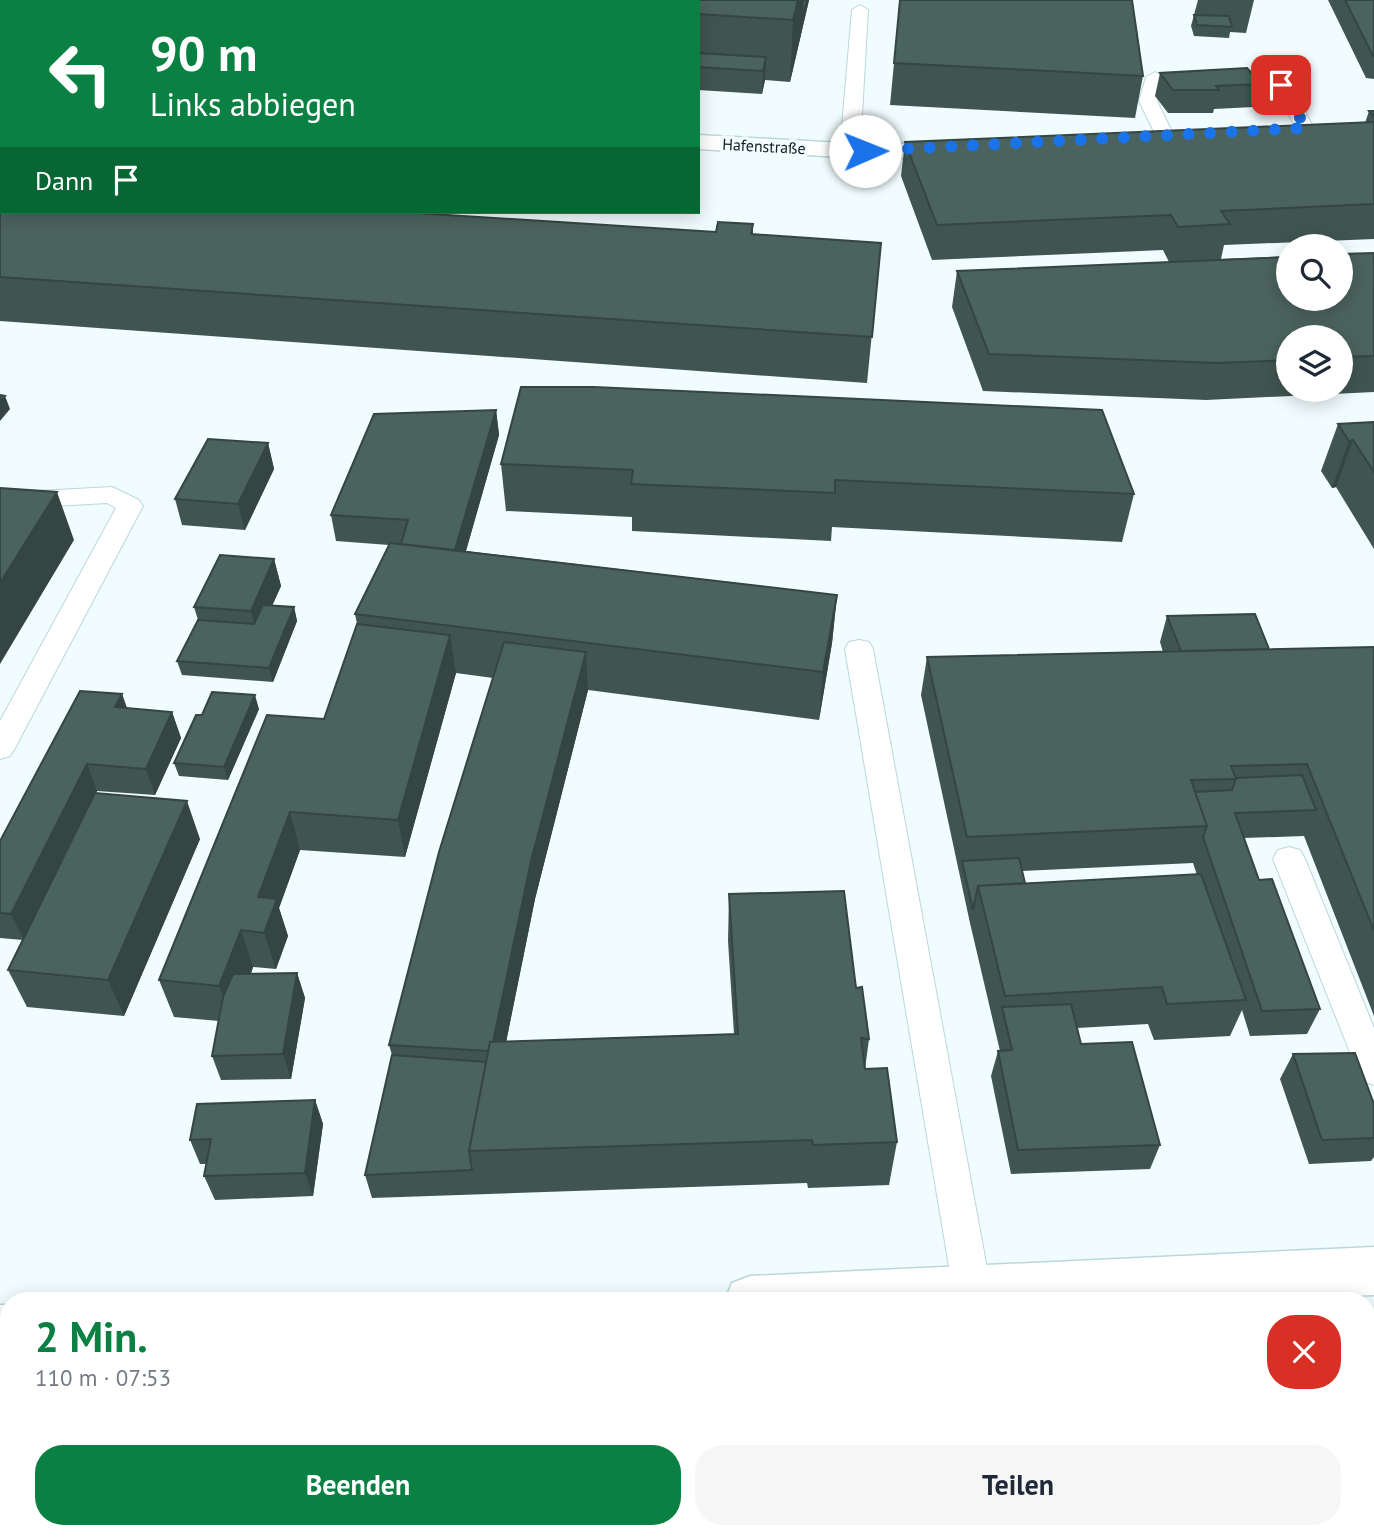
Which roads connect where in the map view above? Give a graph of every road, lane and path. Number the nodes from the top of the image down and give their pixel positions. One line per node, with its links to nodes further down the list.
1 (860, 10): 12 (lane)
2 (1156, 77): 8 (lane)
3 (1281, 85): 5 (lane)
4 (1333, 126): 5 (street)
5 (1306, 128): 6 (street)
6 (1280, 129)
7 (1191, 134): 8 (street)
8 (1165, 136): 9 (street)
9 (1138, 138)
10 (700, 142): 12 (street, Hafenstraße)
11 (978, 147): 12 (street, Hafenstraße)
12 (850, 150)
13 (0, 501): 15 (lane)
14 (859, 649): 19 (lane)
15 (0, 748)
16 (1289, 859): 17 (lane)
17 (1374, 1070)
18 (1374, 1271): 19 (street)
19 (972, 1290): 20 (street)
20 (948, 1292)

